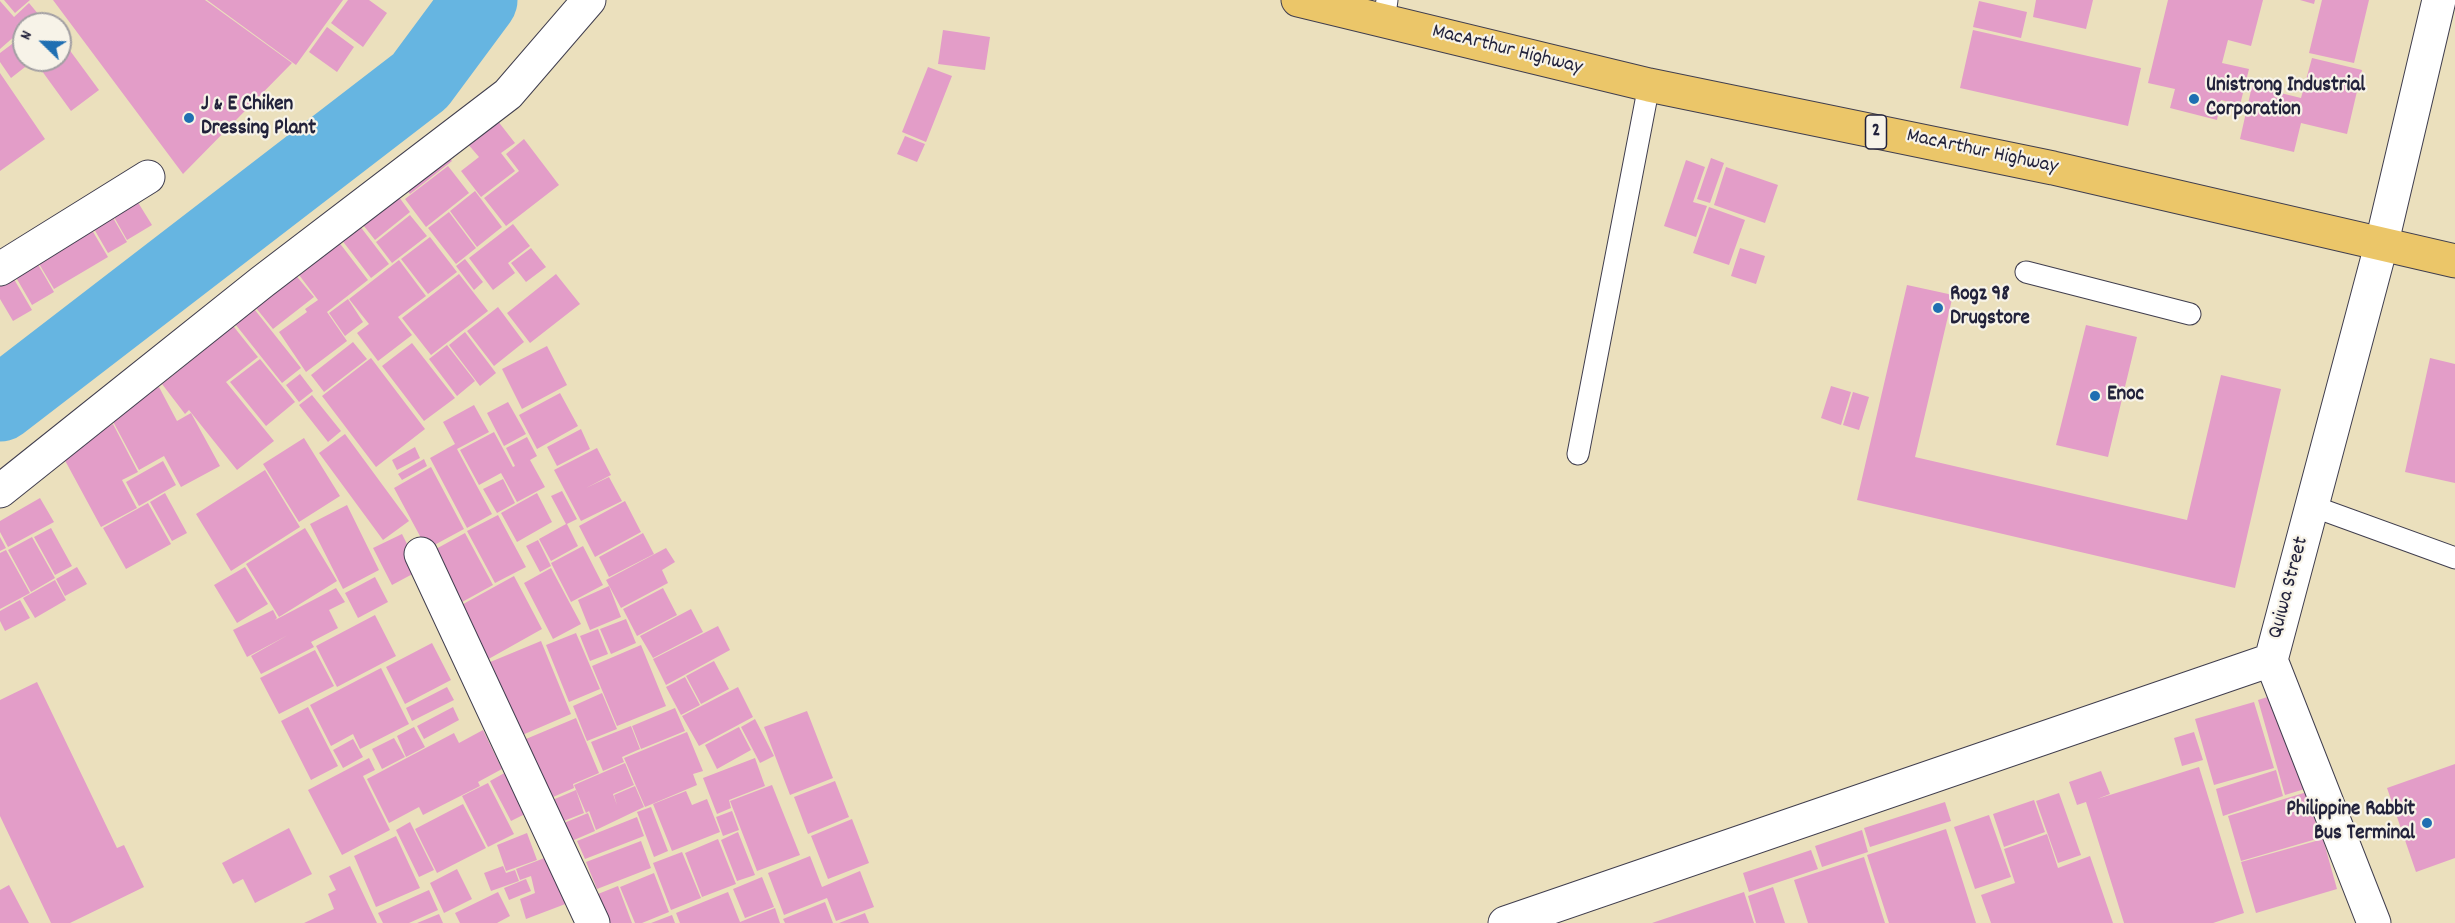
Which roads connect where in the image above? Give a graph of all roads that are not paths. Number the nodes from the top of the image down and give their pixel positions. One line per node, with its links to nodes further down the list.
1 (589, 0): 13 (street)
2 (1298, 0): 4 (highway, MacArthur Highway / 2)
3 (2439, 0): 7 (street, Quiwa Street)
4 (1386, 10): 5 (highway, MacArthur Highway / 2)
5 (1649, 86): 7 (highway, MacArthur Highway / 2); 12 (lane)
6 (148, 177): 9 (street)
7 (2382, 242): 8 (highway, MacArthur Highway / 2); 14 (street, Quiwa Street)
8 (2455, 261)
9 (0, 269)
10 (2026, 272): 11 (lane)
11 (2190, 314)
12 (1578, 454)
13 (0, 491)
14 (2312, 506): 16 (lane); 17 (street, Quiwa Street)
15 (421, 554): 18 (street)
16 (2455, 558)
17 (2271, 660): 19 (street); 20 (street, Quiwa Street)
18 (592, 923)
19 (1505, 923)
20 (2374, 923)

